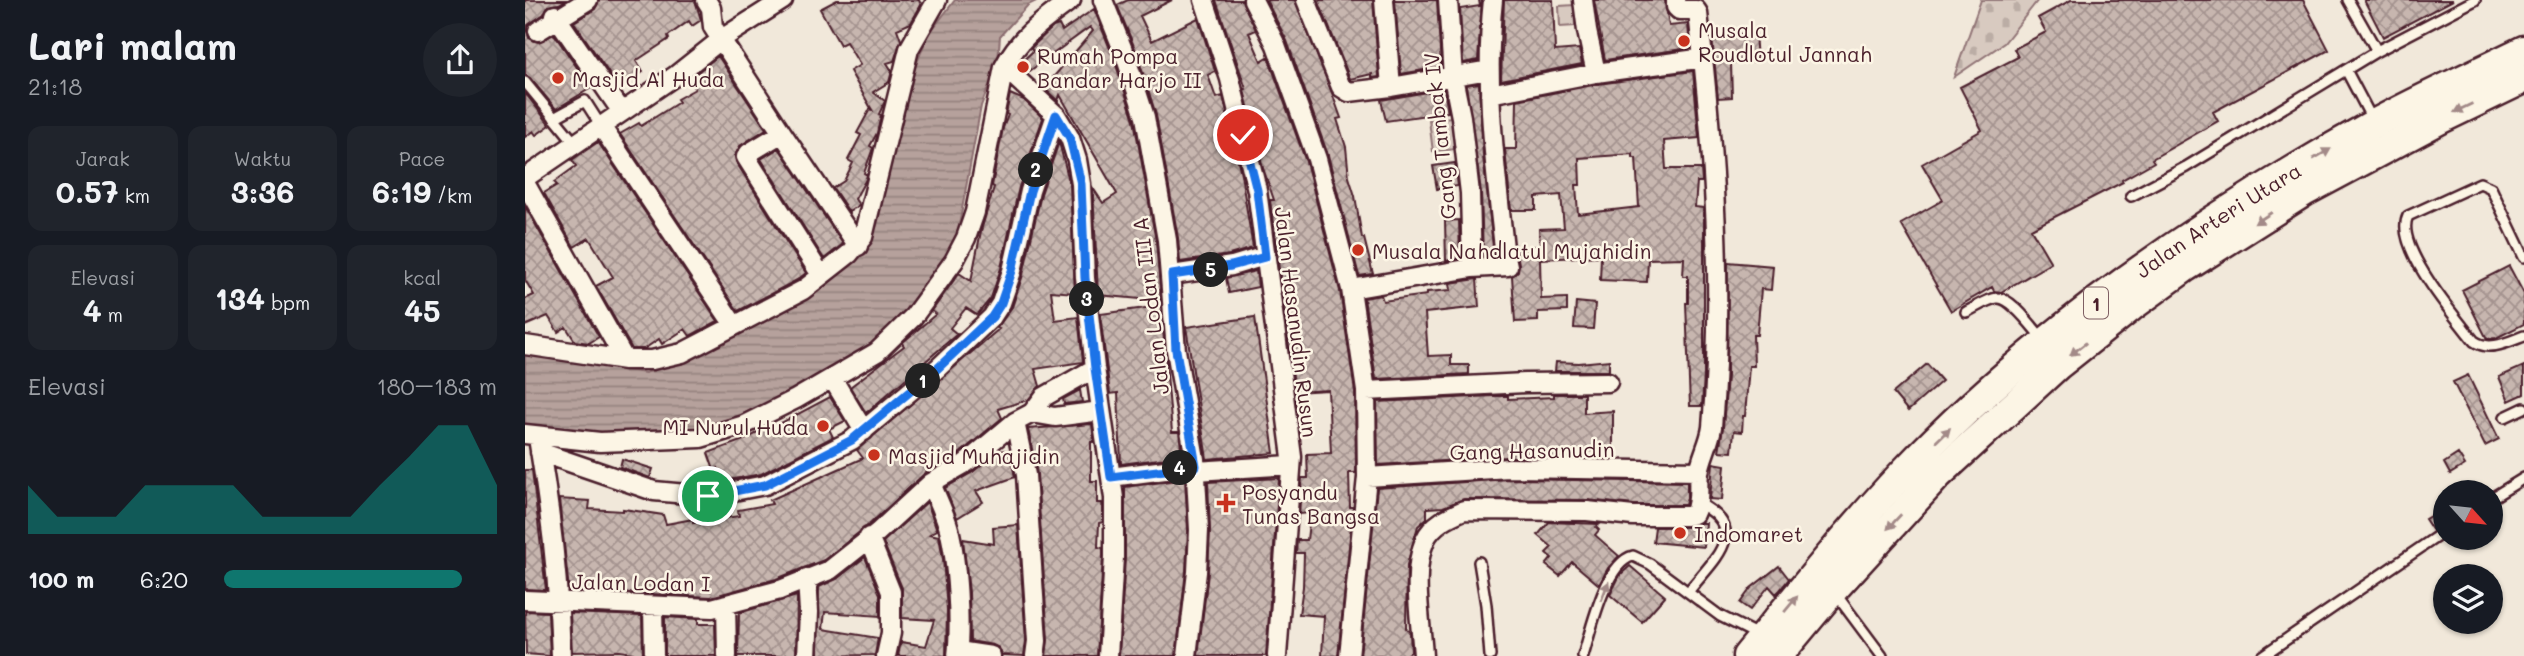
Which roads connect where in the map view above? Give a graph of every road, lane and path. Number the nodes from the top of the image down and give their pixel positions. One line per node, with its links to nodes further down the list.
1 (588, 0): 17 (street)
2 (706, 0): 19 (street)
3 (783, 0): 19 (street)
4 (937, 0): 41 (street)
5 (1071, 0): 23 (street)
6 (1103, 0): 46 (street, Jalan Lodan III A)
7 (1203, 0): 42 (street, Jalan Hasanudin Rusun)
8 (1253, 0): 47 (street)
9 (1306, 0): 30 (street)
10 (1384, 0): 30 (street)
11 (1448, 0): 27 (street, Gang Tambak IV)
12 (1493, 0): 24 (street)
13 (1583, 0): 26 (street)
14 (1675, 0): 22 (street)
15 (2348, 0): 21 (lane)
16 (2475, 0): 21 (lane)
17 (556, 17): 18 (street); 32 (street)
18 (538, 31)
19 (723, 38): 32 (street); 37 (street)
20 (2524, 50): 34 (highway, Jalan Arteri Utara / 1)
21 (2377, 51): 25 (lane)
22 (1704, 58): 26 (street); 67 (street)
23 (1004, 67): 33 (street); 55 (street)
24 (1489, 70): 27 (street); 31 (street)
25 (2346, 70): 34 (lane); 40 (lane)
26 (1596, 73): 31 (street)
27 (1453, 77): 30 (street); 44 (street, Gang Tambak IV)
28 (2524, 79): 78 (highway, Jalan Arteri Utara / 1, one-way to 78)
29 (525, 82): 35 (lane)
30 (1391, 87)
31 (1490, 94): 44 (street)
32 (622, 112): 36 (street)
33 (1056, 115): 54 (street); 63 (street)
34 (2371, 117): 50 (highway, Jalan Arteri Utara / 1, one-way to 34)
35 (554, 118): 36 (lane); 38 (lane)
36 (601, 126): 38 (street); 49 (street)
37 (782, 133): 41 (street); 45 (street)
38 (575, 142): 39 (street)
39 (525, 181): 53 (street)
40 (2131, 196)
41 (858, 246): 45 (street)
42 (1265, 257): 46 (street); 65 (street, Jalan Hasanudin Rusun)
43 (2524, 257): 51 (lane)
44 (1472, 268): 47 (street)
45 (821, 275): 49 (street)
46 (1172, 275): 66 (street, Jalan Lodan III A)
47 (1351, 289): 57 (street)
48 (1966, 312): 50 (lane)
49 (734, 325): 53 (street)
50 (2039, 334): 84 (highway, Jalan Arteri Utara / 1, one-way to 50)
51 (2524, 336)
52 (525, 345): 53 (street)
53 (625, 360)
54 (1095, 368): 59 (street); 60 (street, Jalan Lodan I)
55 (832, 378): 63 (street); 64 (street)
56 (1608, 382): 57 (street)
57 (1366, 391): 69 (street)
58 (2524, 408): 61 (lane)
59 (1101, 411): 60 (street); 68 (street)
60 (1032, 413): 62 (street, Jalan Lodan I)
61 (2505, 417)
62 (1014, 422): 71 (street, Jalan Lodan I); 92 (street)
63 (864, 430): 64 (street)
64 (534, 440): 81 (street)
65 (1291, 465): 66 (street); 95 (street, Jalan Hasanudin Rusun)
66 (1196, 468): 68 (street); 94 (street, Jalan Lodan III A)
67 (1699, 471): 69 (street, Gang Hasanudin); 73 (street)
68 (1111, 477): 93 (street)
69 (1367, 477): 96 (street)
70 (2524, 478): 72 (lane)
71 (931, 483): 74 (street, Jalan Lodan I); 85 (street)
72 (2503, 491)
73 (1698, 503): 79 (lane); 97 (street)
74 (869, 537): 77 (street, Jalan Lodan I); 90 (street)
75 (2433, 539): 101 (lane)
76 (1479, 562): 98 (lane)
77 (807, 578): 82 (street, Jalan Lodan I); 89 (street)
78 (1833, 590): 84 (highway, Jalan Arteri Utara / 1); 100 (lane)
79 (1688, 592): 84 (lane); 99 (lane, one-way to 79)
80 (525, 600): 81 (street, Jalan Lodan I)
81 (559, 603): 83 (street, Jalan Lodan I); 86 (street)
82 (726, 604): 83 (street, Jalan Lodan I); 88 (street)
83 (653, 607): 87 (street)
84 (1763, 650)
85 (958, 654): 91 (street)
86 (561, 656)
87 (654, 656)
88 (727, 656)
89 (807, 656)
90 (886, 656)
91 (991, 656)
92 (1035, 656)
93 (1108, 656)
94 (1187, 656)
95 (1277, 656)
96 (1349, 656)
97 (1423, 656)
98 (1490, 656)
99 (1583, 656)
100 (1882, 656)
101 (2262, 656)

